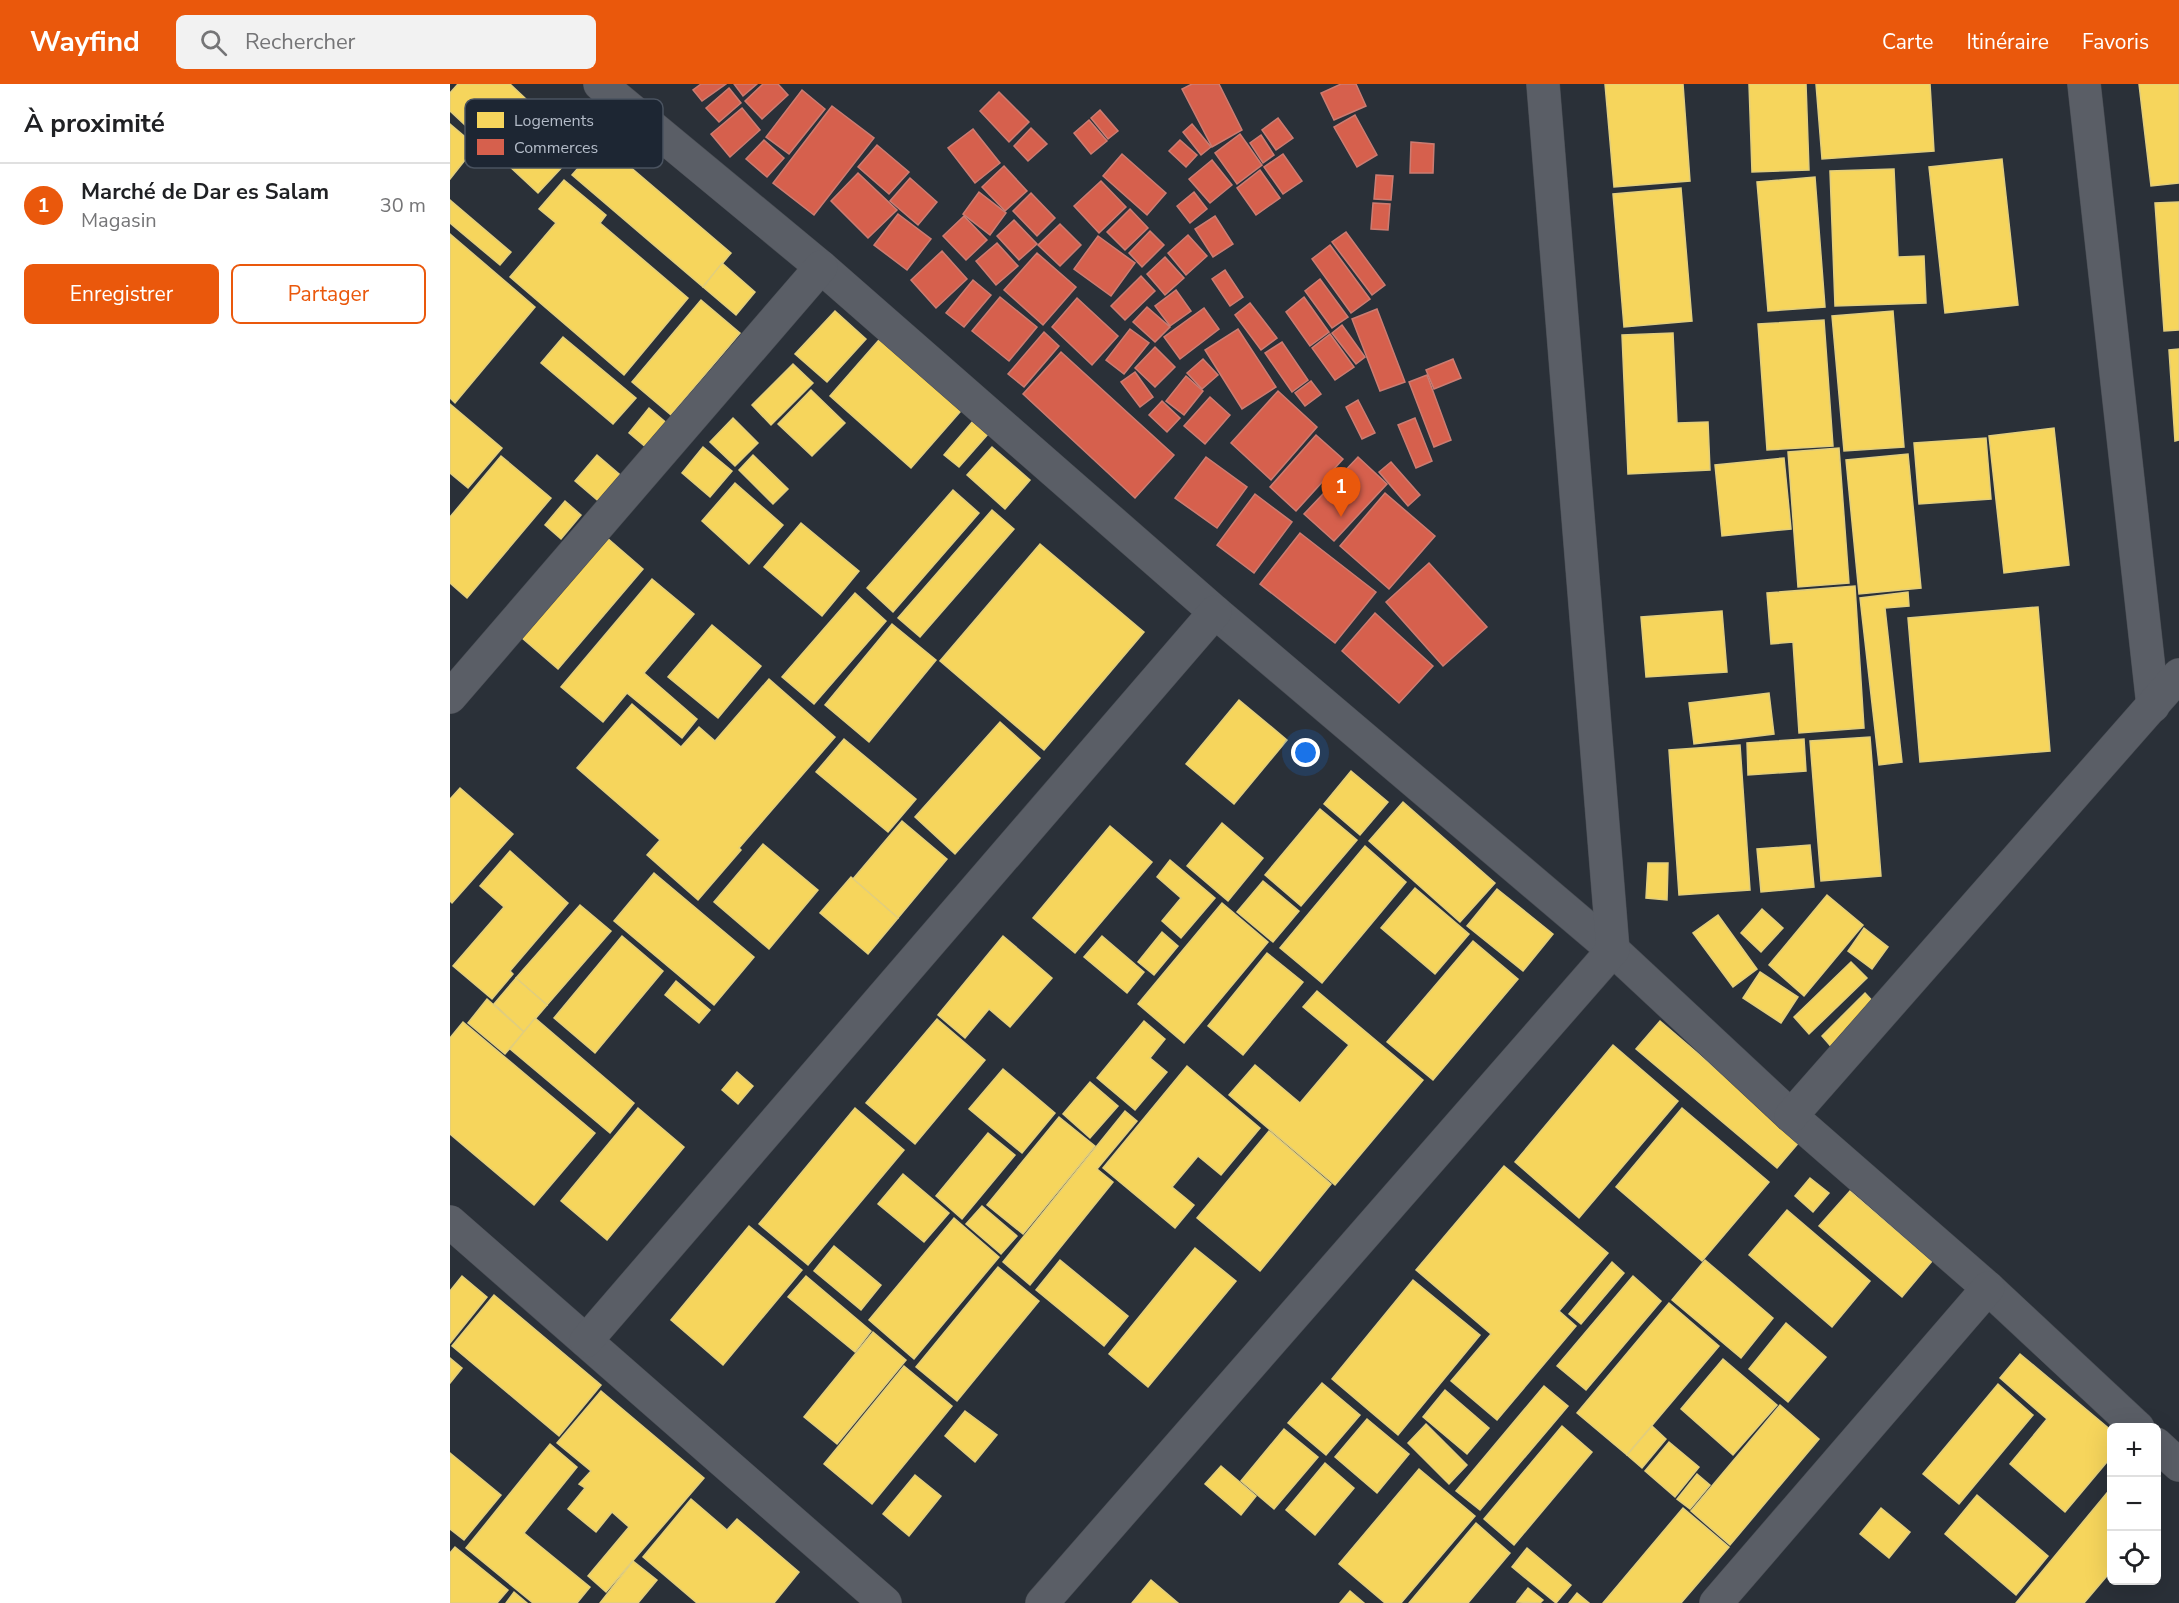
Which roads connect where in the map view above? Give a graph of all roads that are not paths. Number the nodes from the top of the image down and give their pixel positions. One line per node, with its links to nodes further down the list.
1 (600, 84): 4 (street)
2 (1543, 84): 11 (street)
3 (2084, 84): 10 (street)
4 (618, 99)
5 (663, 136): 6 (street)
6 (821, 267): 7 (street); 9 (street)
7 (1215, 612): 11 (street); 15 (street)
8 (2179, 675): 10 (street)
9 (450, 697)
10 (2152, 706): 12 (street)
11 (1613, 950): 12 (street); 20 (street)
12 (1791, 1116): 14 (street)
13 (450, 1222): 15 (street)
14 (1988, 1288): 16 (street); 21 (street)
15 (586, 1341): 19 (street)
16 (2133, 1423)
17 (2161, 1448): 18 (street)
18 (2179, 1465)
19 (885, 1603)
20 (1042, 1603)
21 (1716, 1603)

